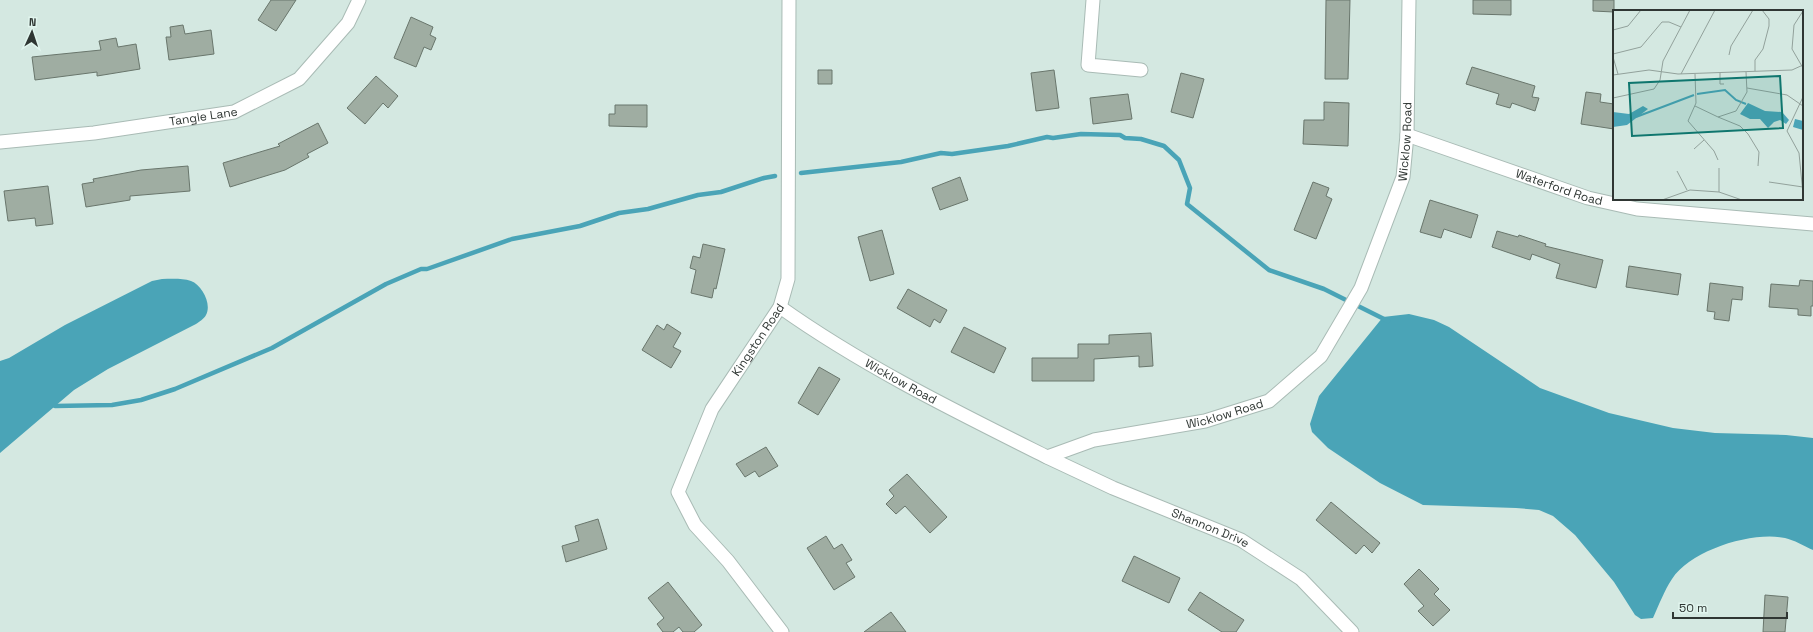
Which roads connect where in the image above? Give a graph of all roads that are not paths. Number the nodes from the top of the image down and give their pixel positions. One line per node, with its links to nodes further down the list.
1 (359, 0): 7 (street, Tangle Lane)
2 (789, 0): 9 (street, Kingston Road)
3 (1093, 0): 5 (street)
4 (1409, 0): 6 (street, Wicklow Road)
5 (1141, 70)
6 (1407, 135): 8 (street, Waterford Road); 10 (street, Wicklow Road)
7 (0, 142)
8 (1813, 224)
9 (780, 307): 10 (street, Wicklow Road); 11 (street, Kingston Road)
10 (1046, 457): 12 (street, Shannon Drive)
11 (782, 632)
12 (1352, 632)

